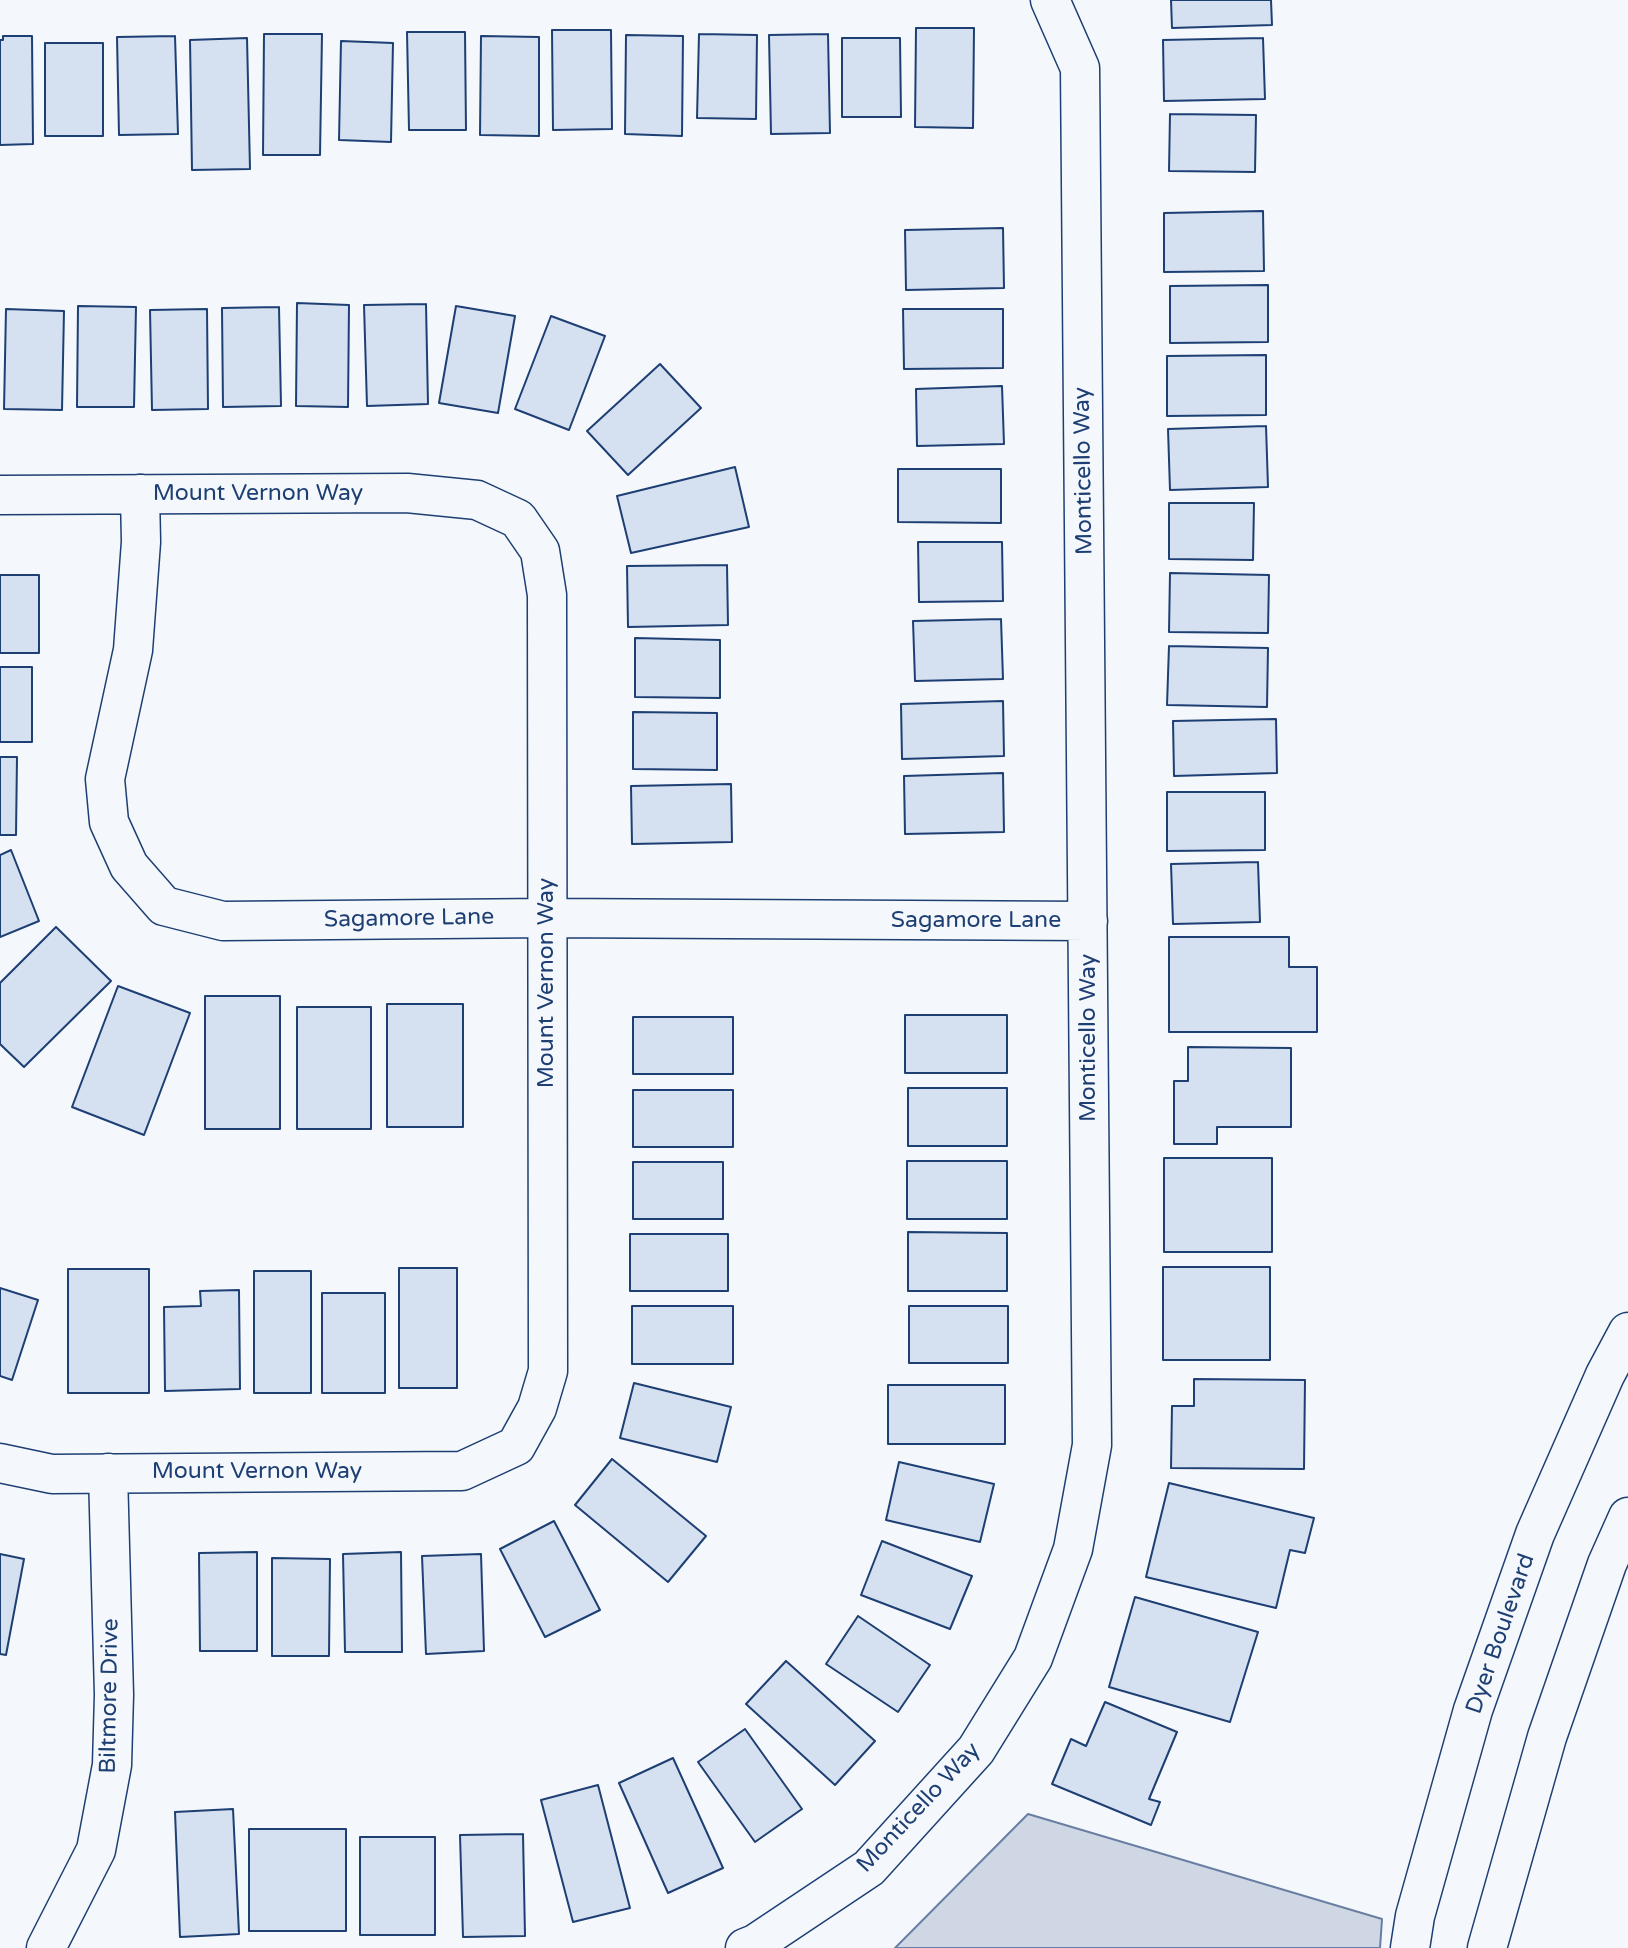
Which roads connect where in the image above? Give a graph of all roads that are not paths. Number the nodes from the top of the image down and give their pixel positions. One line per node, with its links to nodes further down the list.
1 (1050, 0): 5 (street, Monticello Way)
2 (140, 494): 3 (street, Mount Vernon Way); 4 (street, Mount Vernon Way); 4 (street, Sagamore Lane)
3 (0, 495)
4 (547, 918): 5 (street, Sagamore Lane); 8 (street, Mount Vernon Way)
5 (1088, 921): 11 (street, Monticello Way)
6 (1628, 1332): 12 (street, Dyer Boulevard)
7 (0, 1463): 8 (street, Mount Vernon Way)
8 (108, 1474): 10 (street, Biltmore Drive)
9 (1628, 1517): 13 (street)
10 (47, 1948)
11 (745, 1948)
12 (1410, 1948)
13 (1487, 1948)

